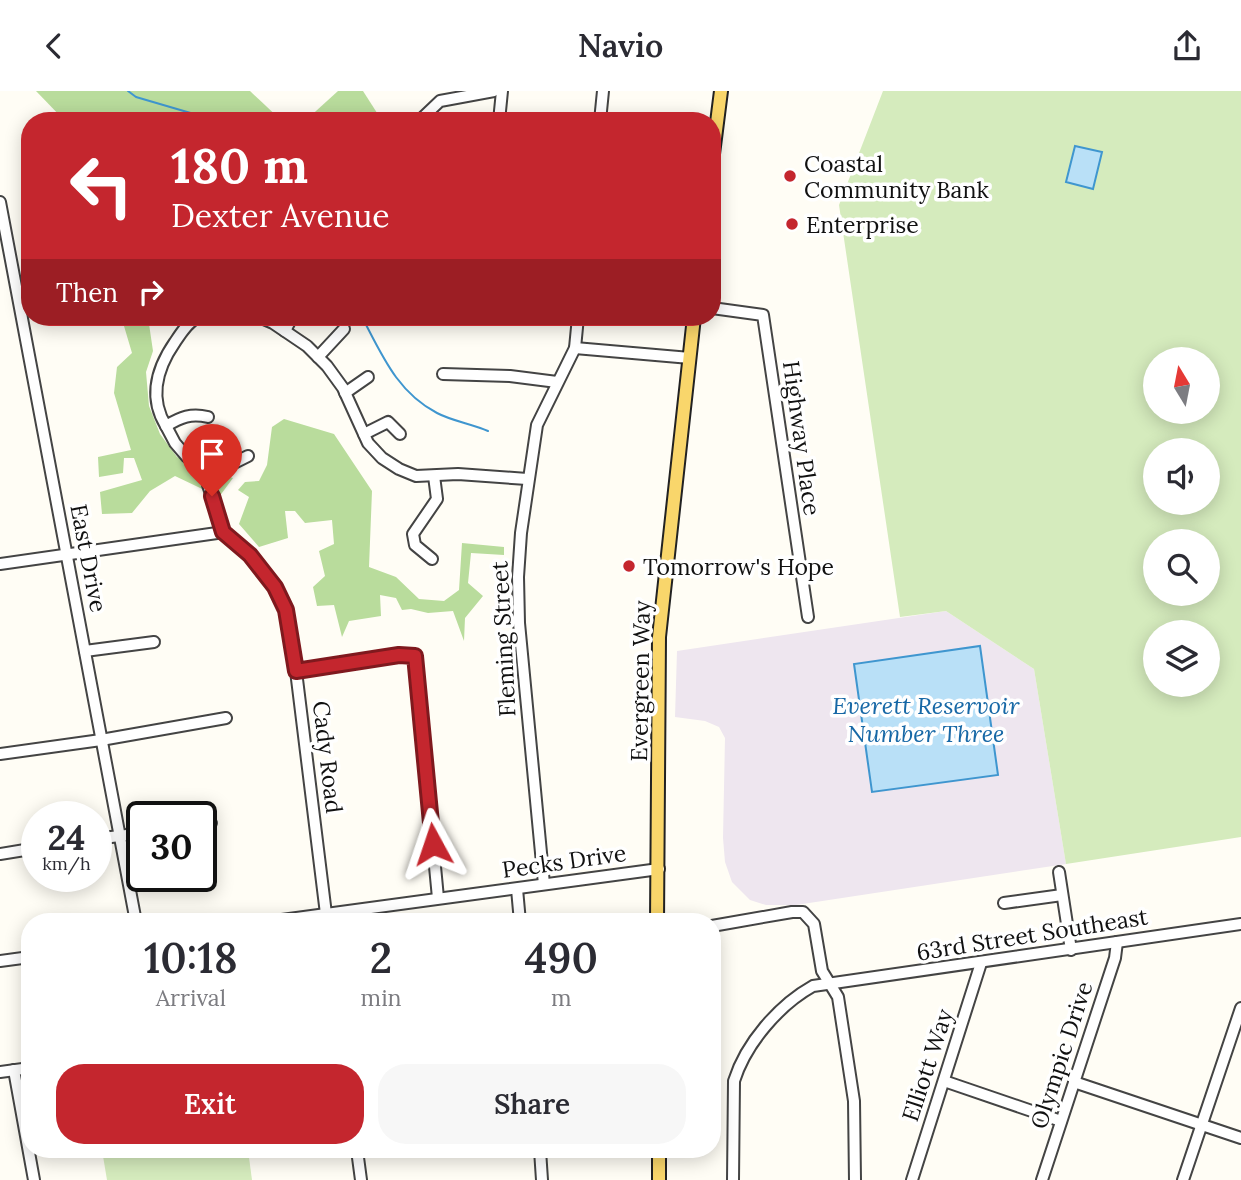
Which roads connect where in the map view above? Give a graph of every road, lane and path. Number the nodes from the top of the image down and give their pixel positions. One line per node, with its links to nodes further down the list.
1 (494, 91): 5 (street)
2 (502, 91): 6 (street)
3 (603, 91): 7 (street)
4 (721, 91): 8 (main road)
5 (428, 112)
6 (500, 112)
7 (601, 112)
8 (718, 112)
9 (0, 202): 11 (street, East Drive)
10 (721, 310): 39 (street, Highway Place)
11 (21, 312)
12 (24, 326): 36 (street, East Drive)
13 (188, 326): 28 (street)
14 (276, 326): 19 (street)
15 (288, 326): 19 (street)
16 (577, 326): 20 (street, Fleming Street)
17 (693, 326): 22 (main road, Evergreen Way)
18 (344, 330): 21 (street)
19 (285, 331): 21 (street)
20 (575, 348): 22 (street); 25 (street, Fleming Street)
21 (317, 357): 26 (street)
22 (690, 358): 51 (main road, Evergreen Way)
23 (443, 374): 25 (street)
24 (368, 377): 26 (street)
25 (556, 382): 34 (street, Fleming Street)
26 (345, 393): 29 (street)
27 (208, 417): 28 (street)
28 (166, 426): 32 (street)
29 (364, 434): 30 (street); 33 (street)
30 (400, 434)
31 (248, 456): 35 (street)
32 (187, 457)
33 (434, 476): 34 (street); 37 (street)
34 (527, 479): 53 (street, Fleming Street)
35 (223, 532): 36 (street); 42 (street, Cady Road)
36 (67, 554): 38 (street); 41 (street, East Drive)
37 (432, 559)
38 (0, 564)
39 (808, 617)
40 (154, 642): 41 (street)
41 (85, 650): 44 (street, East Drive)
42 (296, 671): 56 (street); 59 (street, Cady Road)
43 (226, 717): 44 (street)
44 (102, 740): 45 (street); 47 (street, East Drive)
45 (0, 754)
46 (126, 835): 47 (street)
47 (119, 836): 48 (street); 58 (street, East Drive)
48 (112, 837)
49 (21, 851): 50 (street)
50 (0, 854)
51 (659, 869): 53 (street, Pecks Drive); 62 (main road, Evergreen Way)
52 (1059, 872): 55 (street)
53 (544, 884): 54 (street, Pecks Drive)
54 (517, 888): 56 (street, Pecks Drive); 61 (street)
55 (1062, 895): 57 (street); 66 (street)
56 (438, 898): 60 (street, Pecks Drive)
57 (1004, 904)
58 (134, 913)
59 (325, 913)
60 (354, 913)
61 (519, 913)
62 (657, 913)
63 (1241, 924): 65 (street, 63rd Street Southeast)
64 (721, 925): 70 (street)
65 (1117, 942): 66 (street, 63rd Street Southeast); 76 (street, Olympic Drive)
66 (1071, 950): 69 (street, 63rd Street Southeast)
67 (21, 958): 68 (street)
68 (0, 961)
69 (981, 963): 70 (street, 63rd Street Southeast); 75 (street, Elliott Way)
70 (829, 985): 89 (street, 63rd Street Southeast); 90 (street)
71 (1241, 1008): 79 (street)
72 (21, 1069): 73 (street)
73 (14, 1070): 74 (street); 77 (street)
74 (0, 1072)
75 (944, 1081): 78 (street); 91 (street, Elliott Way)
76 (1074, 1083): 78 (street, Olympic Drive); 79 (street)
77 (21, 1108)
78 (1061, 1121): 92 (street, Olympic Drive)
79 (1202, 1124): 80 (street); 93 (street)
80 (1241, 1138)
81 (30, 1158): 85 (street)
82 (358, 1158): 86 (street)
83 (541, 1158): 87 (street)
84 (659, 1158): 88 (main road)
85 (34, 1180)
86 (361, 1180)
87 (542, 1180)
88 (659, 1180)
89 (733, 1180)
90 (855, 1180)
91 (912, 1180)
92 (1042, 1180)
93 (1183, 1180)

